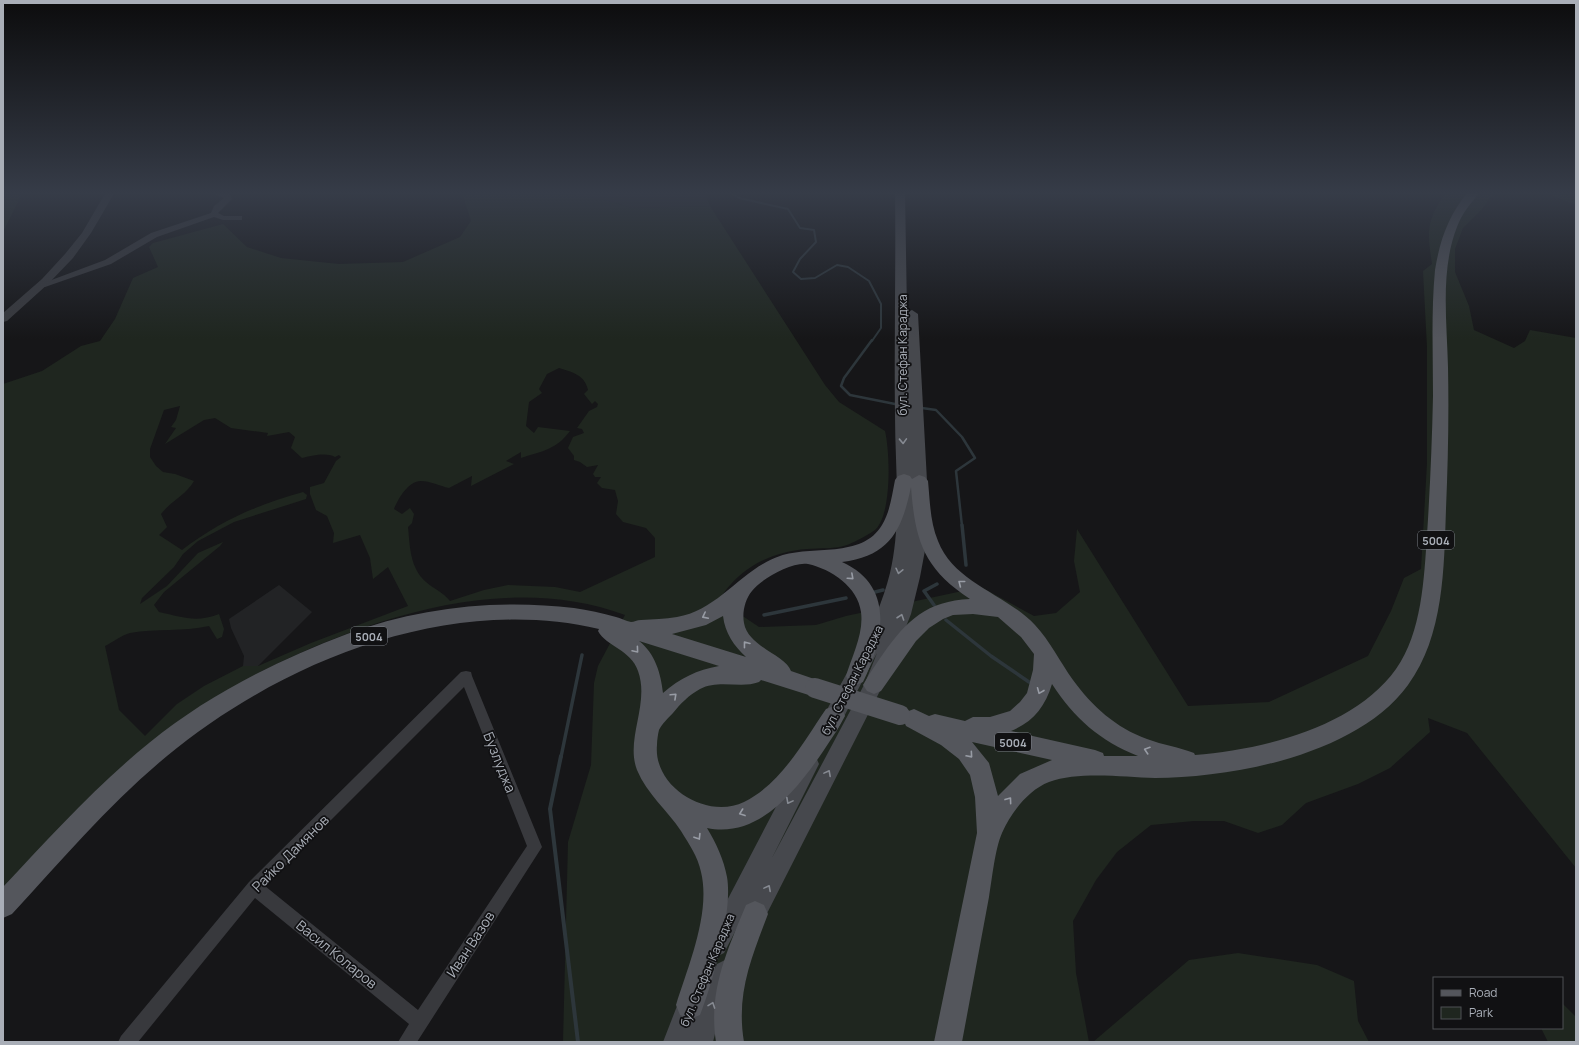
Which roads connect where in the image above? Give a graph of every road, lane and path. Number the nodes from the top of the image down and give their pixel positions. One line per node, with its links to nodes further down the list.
1 (81, 241): 8 (street)
2 (144, 241): 6 (street)
3 (902, 241): 10 (main road, бул. Стефан Караджа, one-way to 10)
4 (909, 241): 10 (main road, бул. Стефан Караджа)
5 (1446, 241): 24 (main road, 5004)
6 (133, 247): 7 (street); 8 (street)
7 (133, 257)
8 (42, 285): 9 (street)
9 (3, 319)
10 (912, 481): 11 (main road); 13 (main road, one-way to 10); 18 (main road, бул. Стефан Караджа, one-way to 18); 19 (main road, бул. Стефан Караджа, one-way to 10)
11 (802, 558): 12 (main road); 18 (main road, one-way to 18)
12 (747, 584): 15 (main road, one-way to 15); 20 (main road, one-way to 12)
13 (1005, 612): 16 (main road); 19 (main road)
14 (579, 616): 15 (main road, 5004); 23 (main road, one-way to 23); 30 (main road, 5004)
15 (618, 626): 20 (main road, 5004)
16 (1044, 652): 22 (main road, one-way to 22); 24 (main road, one-way to 16)
17 (466, 676): 28 (street, Бузлуджа); 29 (street, Райко Дамянов)
18 (856, 676): 21 (main road, бул. Стефан Караджа)
19 (874, 685): 31 (main road, бул. Стефан Караджа, one-way to 19)
20 (807, 686): 22 (main road, 5004, bridge); 23 (main road, one-way to 20)
21 (834, 716): 26 (main road, one-way to 26); 32 (main road, бул. Стефан Караджа, one-way to 32)
22 (907, 717): 25 (main road, 5004); 27 (main road, one-way to 27)
23 (649, 726): 26 (main road)
24 (1212, 765): 25 (main road, 5004)
25 (1126, 766): 27 (main road, one-way to 25)
26 (676, 805): 32 (main road, one-way to 32)
27 (989, 833): 40 (main road)
28 (535, 847): 33 (street, Иван Вазов)
29 (254, 887): 33 (street, Васил Коларов); 34 (street, Райко Дамянов)
30 (3, 905)
31 (755, 914): 38 (main road, бул. Стефан Караджа, one-way to 31); 39 (main road)
32 (690, 1005): 36 (street); 37 (main road, бул. Стефан Караджа)
33 (420, 1021): 35 (street, Иван Вазов)
34 (127, 1042)
35 (407, 1042)
36 (667, 1042)
37 (676, 1042)
38 (700, 1042)
39 (730, 1042)
40 (948, 1042)

